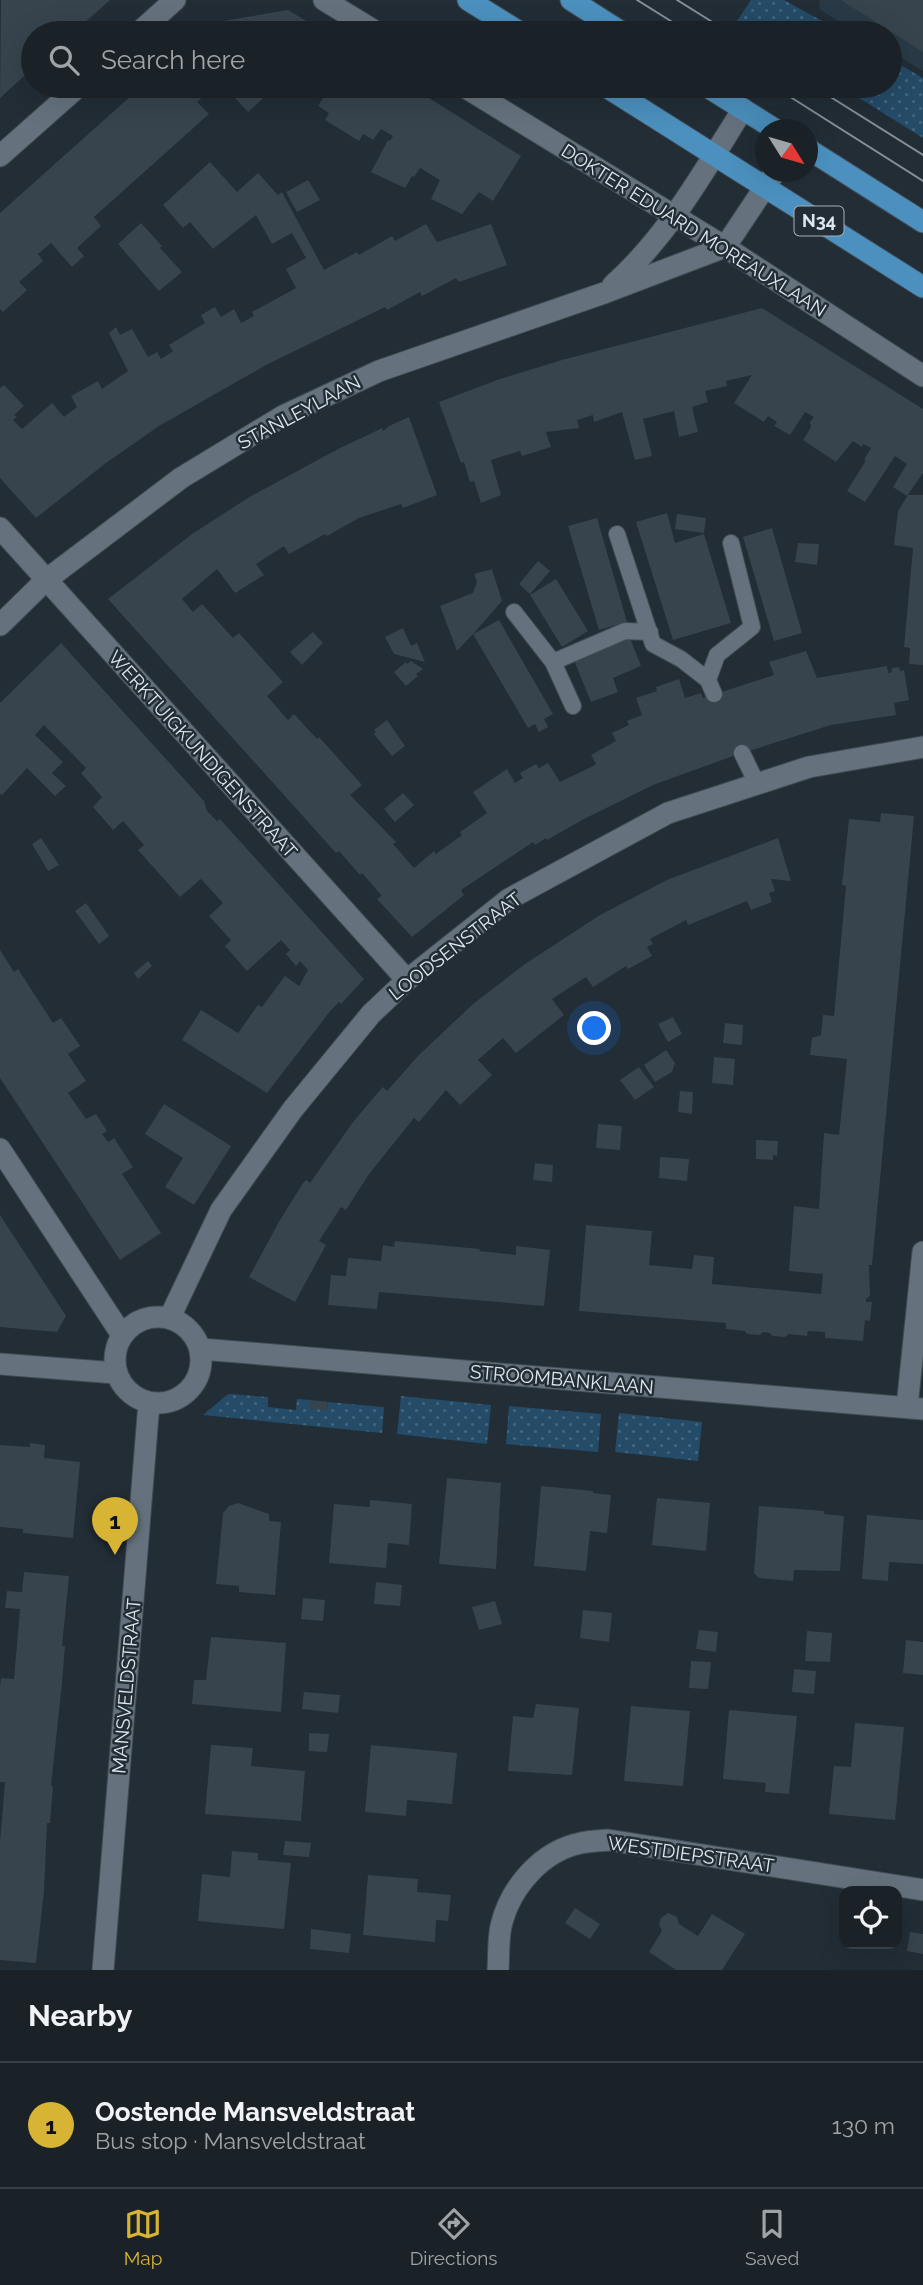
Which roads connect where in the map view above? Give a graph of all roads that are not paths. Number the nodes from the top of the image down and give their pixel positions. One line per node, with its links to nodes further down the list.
1 (175, 0): 5 (street)
2 (324, 0): 6 (street)
3 (468, 0): 7 (main road)
4 (571, 0): 8 (main road)
5 (151, 21)
6 (358, 21)
7 (502, 21)
8 (604, 21)
9 (65, 98): 16 (street)
10 (482, 98): 21 (street, DOKTER EDUARD MOREAUXLAAN)
11 (624, 98): 15 (main road, N34)
12 (725, 98): 13 (main road)
13 (743, 109): 14 (main road); 15 (street, STANLEYLAAN)
14 (759, 119)
15 (715, 155): 18 (main road, N34); 21 (street, STANLEYLAAN)
16 (0, 156)
17 (818, 156): 22 (main road)
18 (755, 172)
19 (768, 182): 23 (street)
20 (774, 182): 24 (main road, N34)
21 (674, 216): 23 (street, DOKTER EDUARD MOREAUXLAAN); 25 (street, STANLEYLAAN)
22 (923, 222)
23 (725, 247): 25 (street, STANLEYLAAN); 26 (street, DOKTER EDUARD MOREAUXLAAN)
24 (923, 287)
25 (604, 293): 30 (street, STANLEYLAAN)
26 (923, 376)
27 (0, 528): 30 (street, WERKTUIGKUNDIGENSTRAAT)
28 (617, 534): 33 (lane)
29 (731, 544): 33 (lane)
30 (46, 580): 32 (street, STANLEYLAAN); 39 (street, WERKTUIGKUNDIGENSTRAAT)
31 (514, 612): 34 (lane)
32 (0, 625)
33 (650, 632): 34 (lane)
34 (553, 662): 35 (lane)
35 (573, 706)
36 (923, 747): 38 (street, LOODSENSTRAAT)
37 (742, 753): 38 (lane)
38 (757, 784): 39 (street, LOODSENSTRAAT)
39 (407, 980): 42 (street, LOODSENSTRAAT)
40 (0, 1149): 43 (street)
41 (923, 1252): 48 (street)
42 (170, 1317): 43 (street); 44 (street)
43 (122, 1335): 46 (street)
44 (201, 1349): 47 (street); 48 (street, STROOMBANKLAAN)
45 (0, 1364): 46 (street)
46 (116, 1373): 47 (street)
47 (149, 1403): 50 (street, MANSVELDSTRAAT)
48 (915, 1408)
49 (923, 1890): 51 (street, WESTDIEPSTRAAT)
50 (103, 1970)
51 (498, 1970)

